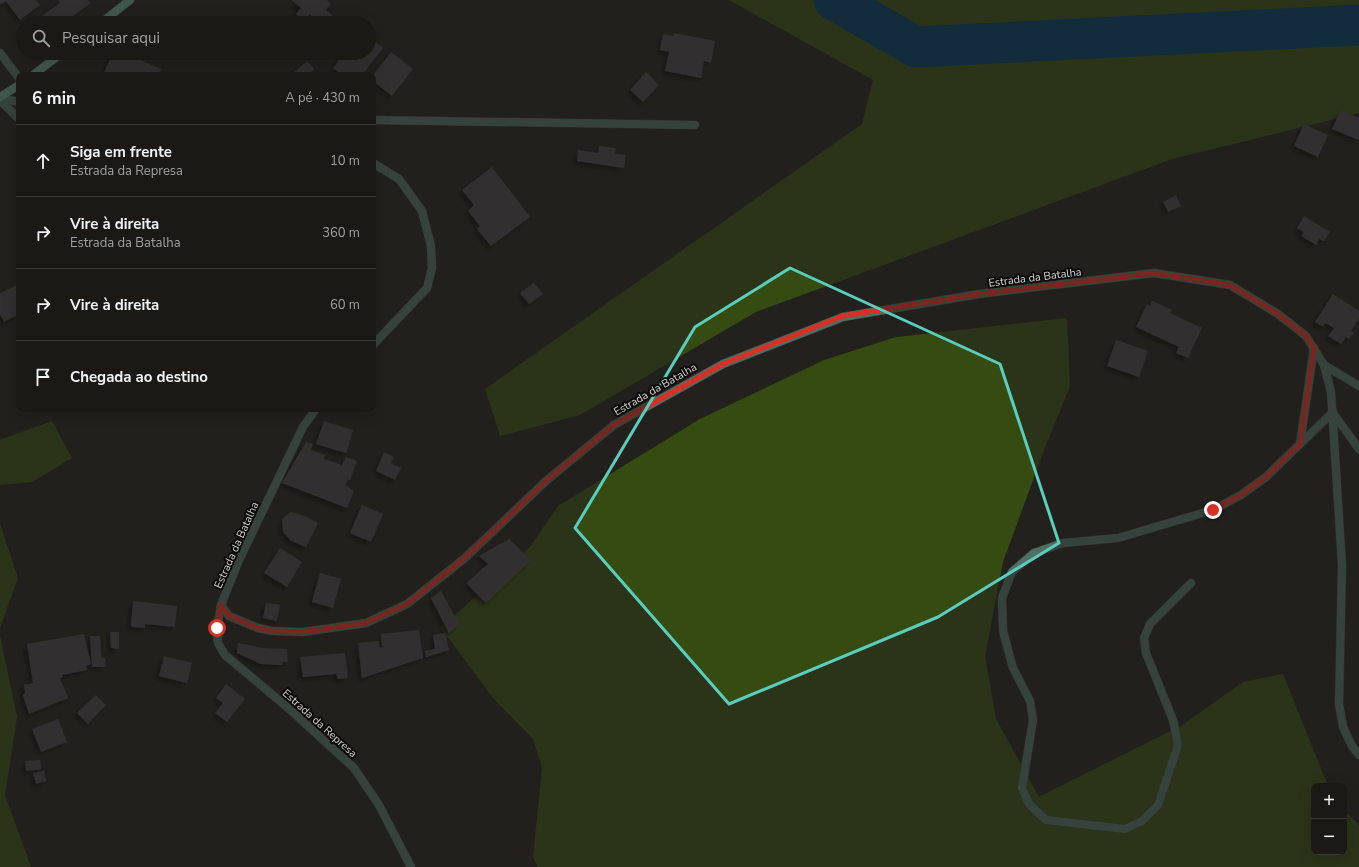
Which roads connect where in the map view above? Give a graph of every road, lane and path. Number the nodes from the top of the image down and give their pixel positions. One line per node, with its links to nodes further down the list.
1 (130, 0): 2 (street)
2 (110, 16)
3 (0, 53): 6 (street)
4 (53, 60): 5 (street)
5 (37, 72)
6 (16, 74)
7 (16, 87): 8 (street)
8 (0, 98): 9 (street); 10 (street)
9 (16, 101)
10 (16, 116)
11 (376, 120): 12 (street)
12 (695, 125)
13 (376, 165): 14 (street)
14 (376, 342)
15 (1314, 348): 16 (street, Estrada da Batalha); 20 (street); 23 (street, Estrada da Batalha)
16 (1324, 365): 17 (street); 19 (street, Estrada da Batalha)
17 (1359, 386)
18 (314, 412): 23 (street, Estrada da Batalha)
19 (1332, 412): 20 (street); 21 (street); 24 (street, Estrada da Batalha)
20 (1300, 444): 22 (street)
21 (1359, 449)
22 (1191, 583)
23 (221, 605): 25 (street, Estrada da Represa)
24 (1359, 755)
25 (411, 867)

